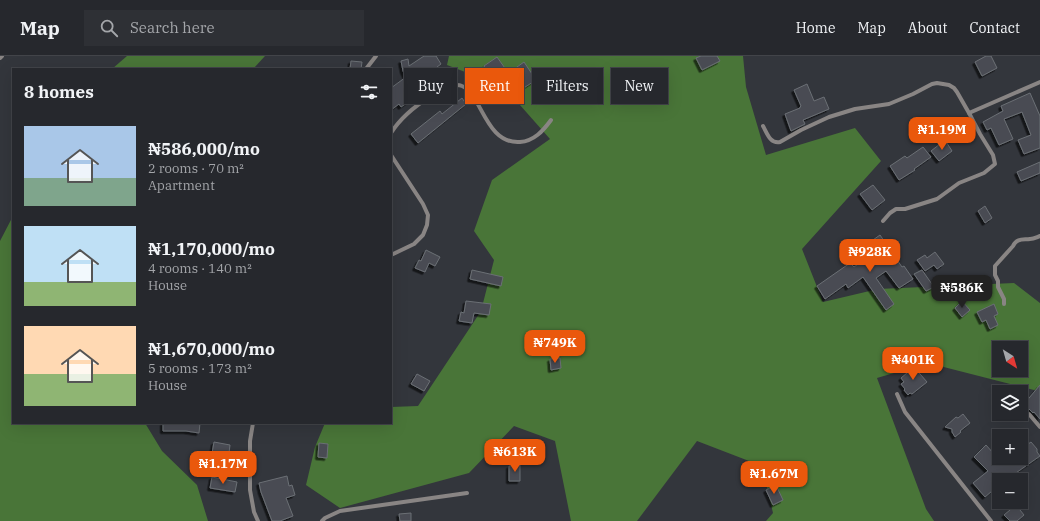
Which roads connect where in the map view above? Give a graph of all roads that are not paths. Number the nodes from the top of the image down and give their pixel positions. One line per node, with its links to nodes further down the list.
1 (376, 56): 2 (street)
2 (367, 68)
3 (1040, 82): 4 (street)
4 (969, 113): 6 (street); 9 (street)
5 (550, 120): 7 (street)
6 (763, 126)
7 (392, 132)
8 (392, 157): 11 (street)
9 (883, 221)
10 (1040, 236): 12 (street)
11 (392, 255)
12 (1004, 304)
13 (897, 394): 20 (street)
14 (1029, 414): 16 (street)
15 (253, 424): 18 (street)
16 (1040, 427)
17 (467, 493): 19 (street)
18 (258, 521)
19 (322, 521)
20 (991, 521)

